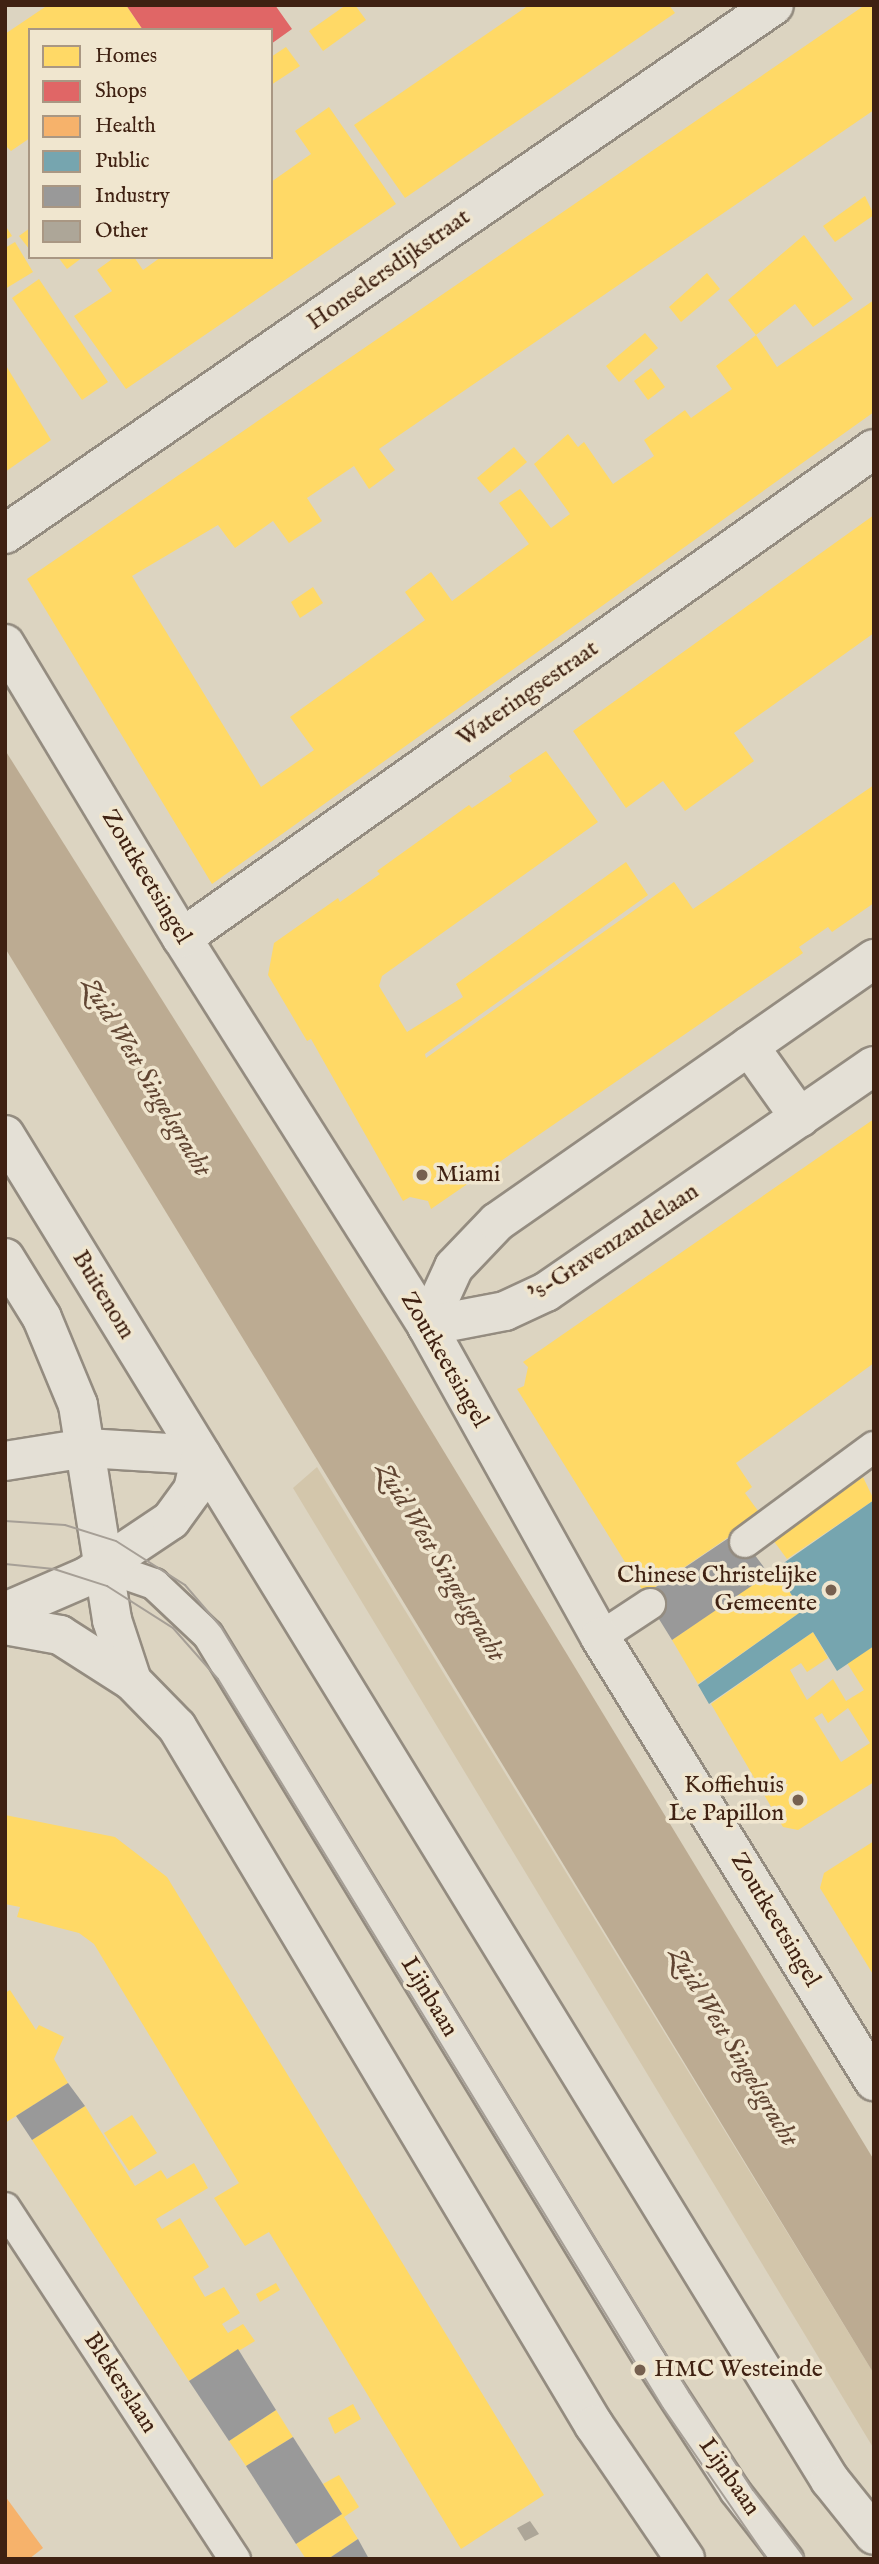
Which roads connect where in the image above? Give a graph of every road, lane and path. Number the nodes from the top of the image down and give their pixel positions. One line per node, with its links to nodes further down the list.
1 (774, 5): 3 (street, Honselersdijkstraat)
2 (874, 449): 5 (street, Wateringsestraat)
3 (5, 534)
4 (5, 643): 5 (street, Zoutkeetsingel)
5 (182, 938): 12 (street, Zoutkeetsingel)
6 (874, 959): 7 (street)
7 (749, 1046): 9 (street); 12 (street)
8 (874, 1066): 9 (street, 's-Gravenzandelaan)
9 (800, 1118): 12 (street, 's-Gravenzandelaan)
10 (5, 1135): 15 (street, Buitenom)
11 (5, 1258): 14 (street)
12 (427, 1326): 22 (street, Zoutkeetsingel)
13 (874, 1447): 17 (lane)
14 (86, 1448): 15 (street); 16 (street); 18 (street)
15 (201, 1455): 18 (street); 26 (street)
16 (5, 1461)
17 (745, 1542)
18 (105, 1567): 20 (street); 23 (street); 29 (lane, Lijnbaan)
19 (650, 1604): 22 (lane)
20 (5, 1612)
21 (5, 1625): 23 (street)
22 (600, 1637): 24 (street, Zoutkeetsingel)
23 (132, 1681): 28 (street)
24 (874, 2081)
25 (5, 2208): 27 (lane, Blekerslaan)
26 (874, 2535)
27 (235, 2559)
28 (685, 2559)
29 (788, 2559)

